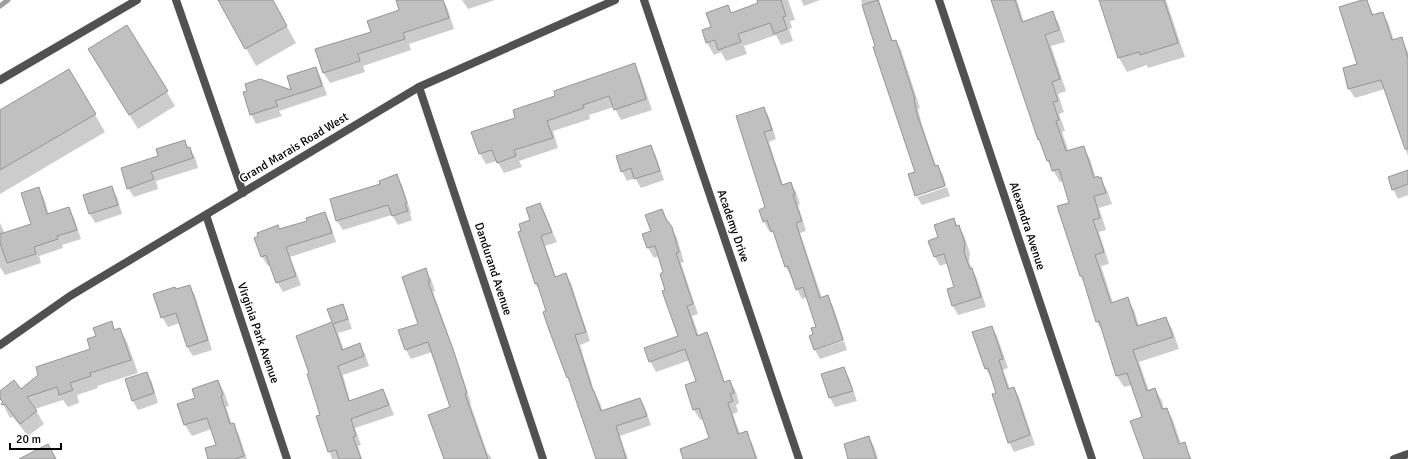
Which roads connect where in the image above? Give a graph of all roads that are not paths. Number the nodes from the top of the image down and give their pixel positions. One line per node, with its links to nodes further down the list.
1 (137, 0): 6 (street)
2 (176, 0): 8 (street)
3 (615, 0): 7 (street, Grand Marais Road West)
4 (644, 0): 14 (street, Academy Drive)
5 (939, 0): 15 (street, Alexandra Avenue)
6 (0, 80)
7 (419, 87): 8 (street, Grand Marais Road West); 13 (street, Dandurand Avenue)
8 (243, 192): 9 (street, Grand Marais Road West)
9 (206, 215): 10 (street, Grand Marais Road West); 12 (street, Virginia Park Avenue)
10 (0, 345)
11 (1408, 454): 16 (street)
12 (288, 459)
13 (544, 459)
14 (799, 459)
15 (1092, 459)
16 (1394, 459)

